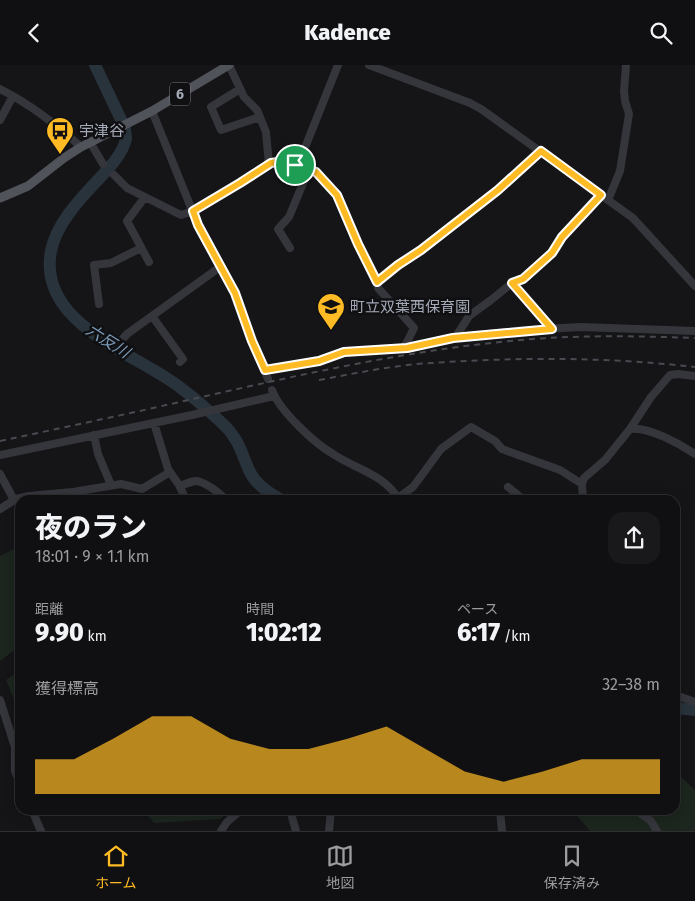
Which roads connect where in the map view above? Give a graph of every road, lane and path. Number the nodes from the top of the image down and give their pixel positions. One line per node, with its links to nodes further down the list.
1 (229, 65): 6 (street); 8 (main road, 6)
2 (338, 65): 16 (street)
3 (369, 65): 13 (street)
4 (626, 65): 20 (street)
5 (0, 89): 7 (street)
6 (240, 89): 9 (street); 9 (street)
7 (13, 96): 10 (street); 12 (street)
8 (152, 111): 11 (main road, 6); 22 (street)
9 (260, 117): 15 (street)
10 (0, 120)
11 (90, 142): 12 (main road, 6); 14 (street)
12 (81, 147): 21 (main road, 6)
13 (541, 151): 20 (street); 28 (street)
14 (103, 164)
15 (269, 165): 16 (street); 22 (street)
16 (295, 165): 17 (street)
17 (309, 169): 24 (street); 28 (street)
18 (114, 175): 19 (street)
19 (145, 197): 22 (street); 23 (street)
20 (604, 197): 27 (street); 29 (street)
21 (0, 198)
22 (193, 211): 26 (street)
23 (141, 248): 25 (street); 30 (street)
24 (290, 248)
25 (150, 262)
26 (220, 267): 31 (street); 38 (street)
27 (693, 280)
28 (377, 282): 36 (street)
29 (512, 283): 32 (street); 34 (street)
30 (99, 305)
31 (152, 316): 35 (street); 37 (street)
32 (552, 329): 33 (street); 34 (street)
33 (695, 331)
34 (455, 338): 36 (street)
35 (120, 342)
36 (404, 348): 38 (street)
37 (180, 363)
38 (265, 370): 40 (street)
39 (695, 376): 42 (street)
40 (268, 379)
41 (154, 423): 43 (street); 46 (street); 55 (street)
42 (630, 429): 44 (street); 48 (street)
43 (94, 435): 45 (street); 49 (street)
44 (695, 454)
45 (0, 455)
46 (170, 472): 49 (street); 50 (street)
47 (0, 474): 59 (street)
48 (582, 483): 56 (street); 58 (street)
49 (111, 485): 52 (street)
50 (180, 486): 53 (street); 54 (street)
51 (508, 487): 57 (street)
52 (40, 495)
53 (184, 495)
54 (222, 495)
55 (395, 495)
56 (403, 495)
57 (518, 495)
58 (583, 495)
59 (14, 500): 60 (street)
60 (0, 509)
61 (680, 697): 63 (street)
62 (0, 699): 64 (street)
63 (695, 702)
64 (15, 771)
65 (34, 815): 71 (street)
66 (235, 815): 72 (street)
67 (291, 815): 73 (street)
68 (331, 815): 74 (street)
69 (500, 815): 75 (street)
70 (642, 815): 76 (street)
71 (41, 831)
72 (221, 831)
73 (296, 831)
74 (329, 831)
75 (502, 831)
76 (657, 831)

